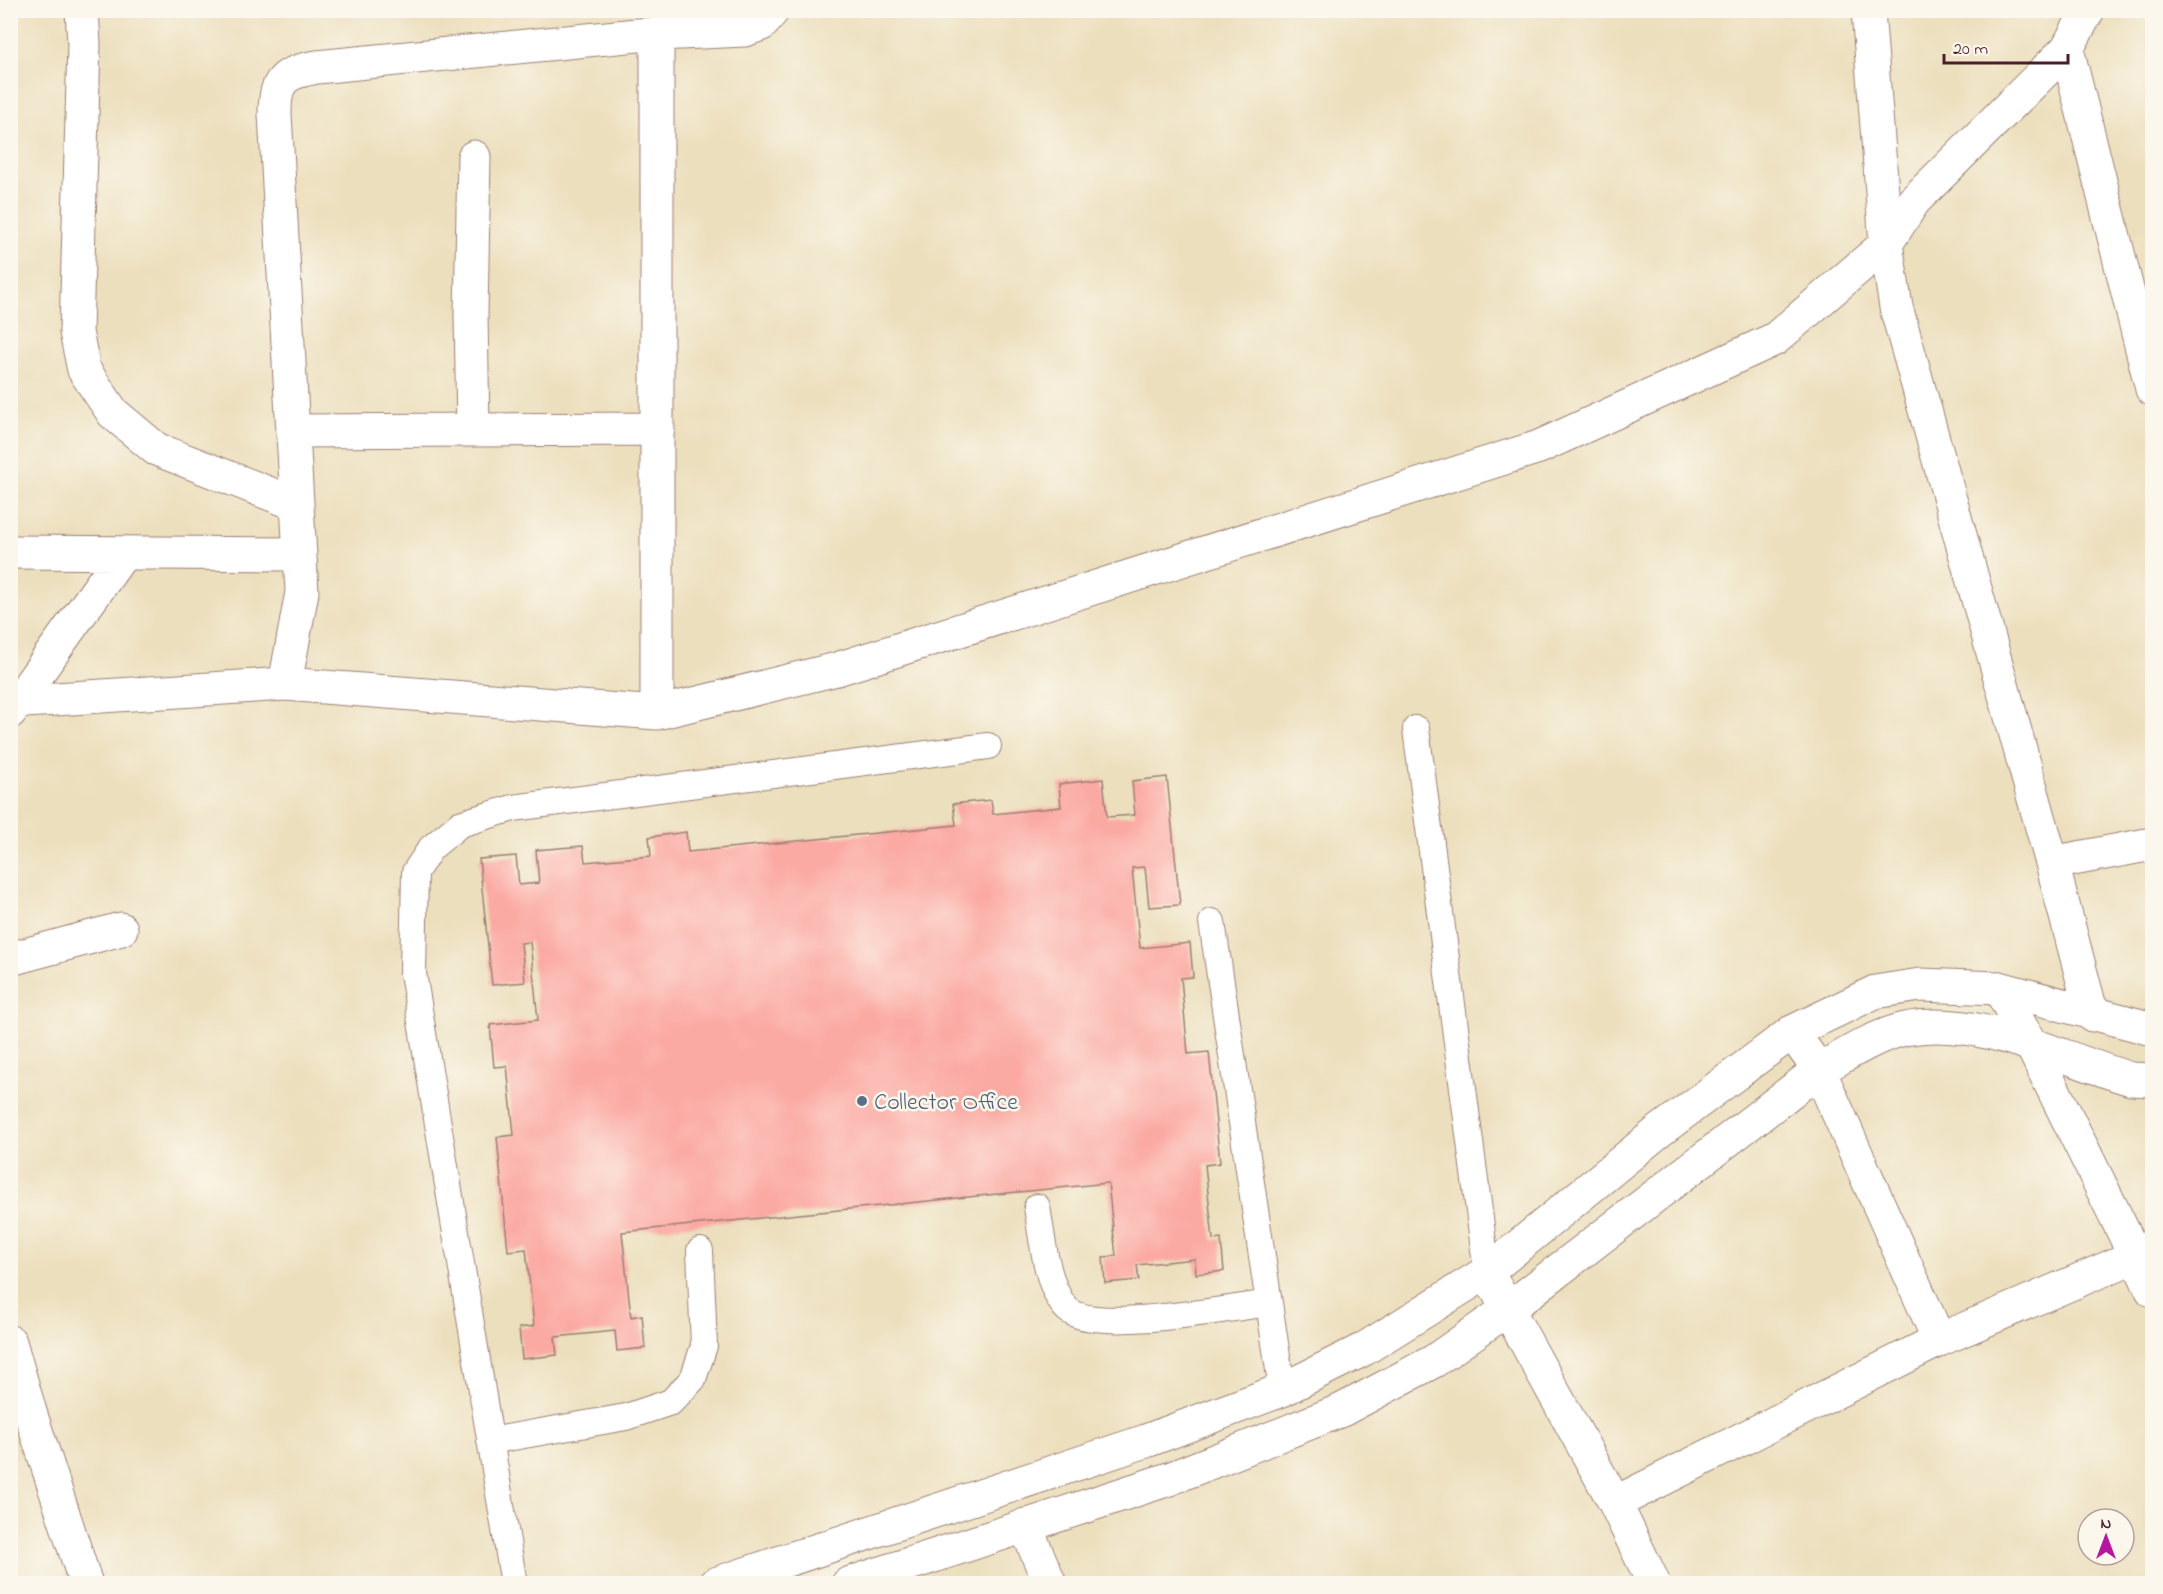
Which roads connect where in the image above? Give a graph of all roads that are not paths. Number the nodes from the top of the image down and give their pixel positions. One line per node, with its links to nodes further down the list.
1 (82, 10): 13 (street)
2 (773, 10): 5 (street)
3 (1868, 10): 8 (street)
4 (2088, 10): 6 (street)
5 (643, 26): 11 (street); 12 (street)
6 (2067, 49): 8 (street); 9 (street)
7 (474, 157): 10 (street)
8 (1886, 244): 19 (street); 23 (street)
9 (2152, 389)
10 (473, 429): 11 (street); 12 (street)
11 (658, 429): 19 (street)
12 (294, 431): 13 (street)
13 (296, 504): 16 (street)
14 (10, 552): 15 (street)
15 (123, 554): 16 (street); 18 (street)
16 (300, 554): 17 (street)
17 (285, 684): 18 (street); 19 (street)
18 (13, 705)
19 (657, 713)
20 (1416, 729): 37 (lane)
21 (988, 746): 45 (lane)
22 (2152, 844): 23 (street)
23 (2052, 863): 28 (street)
24 (1212, 922): 39 (lane)
25 (121, 929): 26 (street)
26 (10, 959)
27 (1999, 988): 28 (street); 30 (street); 31 (street)
28 (2092, 1015): 29 (street)
29 (2152, 1029)
30 (1792, 1032): 32 (street); 37 (street)
31 (2032, 1046): 32 (street); 33 (street); 36 (street)
32 (1819, 1071): 40 (street); 41 (street)
33 (2152, 1080)
34 (1037, 1207): 39 (lane)
35 (700, 1251): 45 (lane)
36 (2144, 1253): 38 (street); 41 (street)
37 (1487, 1272): 40 (street); 43 (street)
38 (2152, 1290)
39 (1269, 1303): 43 (lane)
40 (1508, 1309): 46 (street); 47 (street)
41 (1939, 1340): 46 (street)
42 (10, 1342): 44 (street)
43 (1282, 1390): 50 (street)
44 (20, 1415): 48 (street)
45 (490, 1441): 49 (lane)
46 (1615, 1503): 53 (street)
47 (1025, 1525): 51 (street); 52 (street)
48 (86, 1584)
49 (514, 1584)
50 (715, 1584)
51 (848, 1584)
52 (1050, 1584)
53 (1654, 1584)

